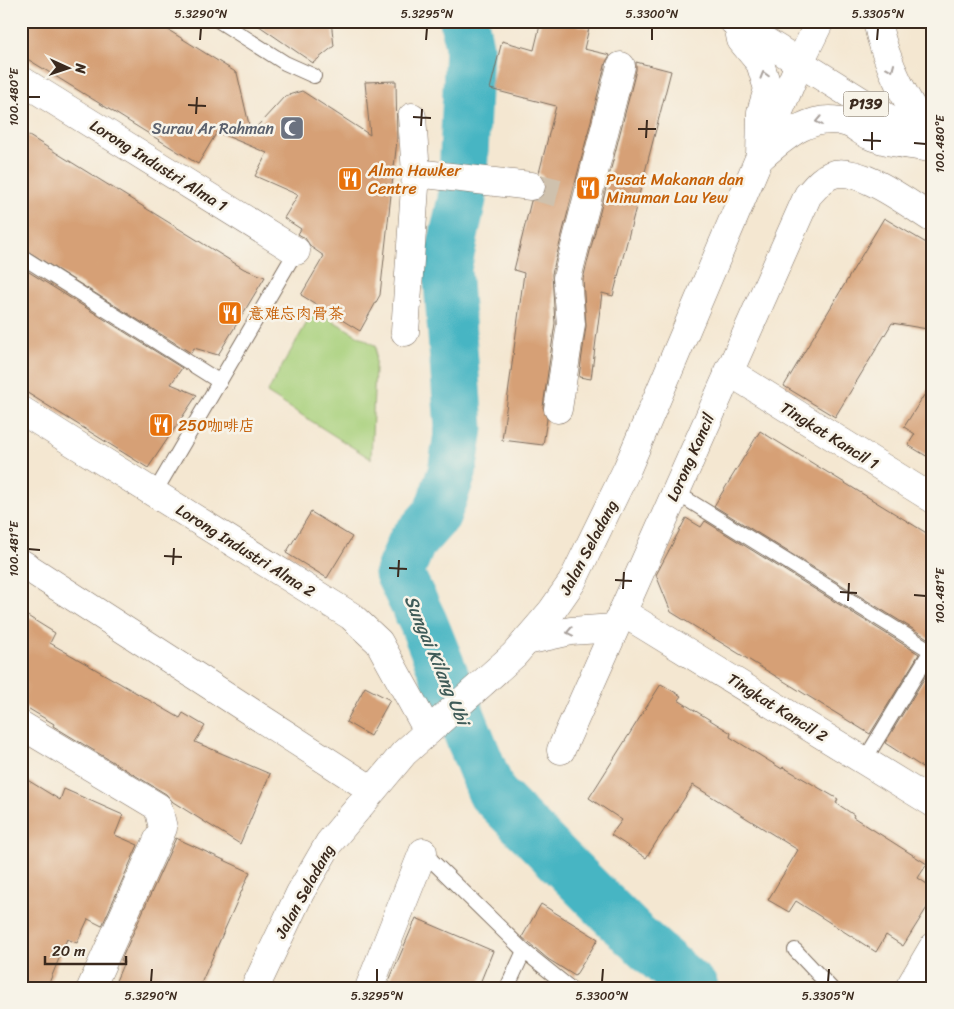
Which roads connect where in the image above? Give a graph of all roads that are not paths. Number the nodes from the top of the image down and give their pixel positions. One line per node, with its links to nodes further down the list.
1 (219, 21): 7 (lane)
2 (820, 21): 5 (street, Jalan Seladang)
3 (877, 21): 10 (street, one-way to 10)
4 (740, 22): 5 (street, P139); 12 (street, one-way to 4)
5 (800, 62): 11 (street, P139); 12 (street, Jalan Seladang)
6 (621, 66): 21 (street)
7 (314, 76)
8 (21, 80): 16 (street, Lorong Industri Alma 1)
9 (412, 117): 13 (street)
10 (933, 141)
11 (933, 147): 12 (street, one-way to 12)
12 (760, 158): 28 (street, Jalan Seladang)
13 (426, 174): 14 (street); 18 (street)
14 (531, 186)
15 (933, 219): 19 (street, Lorong Kancil)
16 (296, 251): 20 (lane)
17 (21, 256): 20 (lane)
18 (405, 332)
19 (728, 371): 24 (street, Lorong Kancil); 25 (street, Tingkat Kancil 1)
20 (220, 382): 23 (lane)
21 (558, 408)
22 (21, 410): 23 (street, Lorong Industri Alma 2)
23 (155, 492): 30 (street, Lorong Industri Alma 2)
24 (675, 492): 27 (street, Lorong Kancil); 29 (lane)
25 (933, 498)
26 (21, 563): 34 (street)
27 (618, 620): 28 (street, one-way to 28); 32 (street, Lorong Kancil); 33 (street, Tingkat Kancil 2)
28 (520, 648): 30 (street, Jalan Seladang)
29 (932, 650): 33 (lane)
30 (436, 724): 34 (street, Jalan Seladang)
31 (21, 726): 40 (street)
32 (561, 750)
33 (864, 761): 35 (street, Tingkat Kancil 2)
34 (372, 790): 41 (street, Jalan Seladang)
35 (933, 803)
36 (423, 852): 38 (lane); 42 (street)
37 (933, 947): 46 (street)
38 (524, 950): 43 (lane); 44 (lane)
39 (795, 950): 45 (lane)
40 (91, 988)
41 (255, 988)
42 (369, 988)
43 (507, 988)
44 (570, 988)
45 (831, 988)
46 (909, 988)

